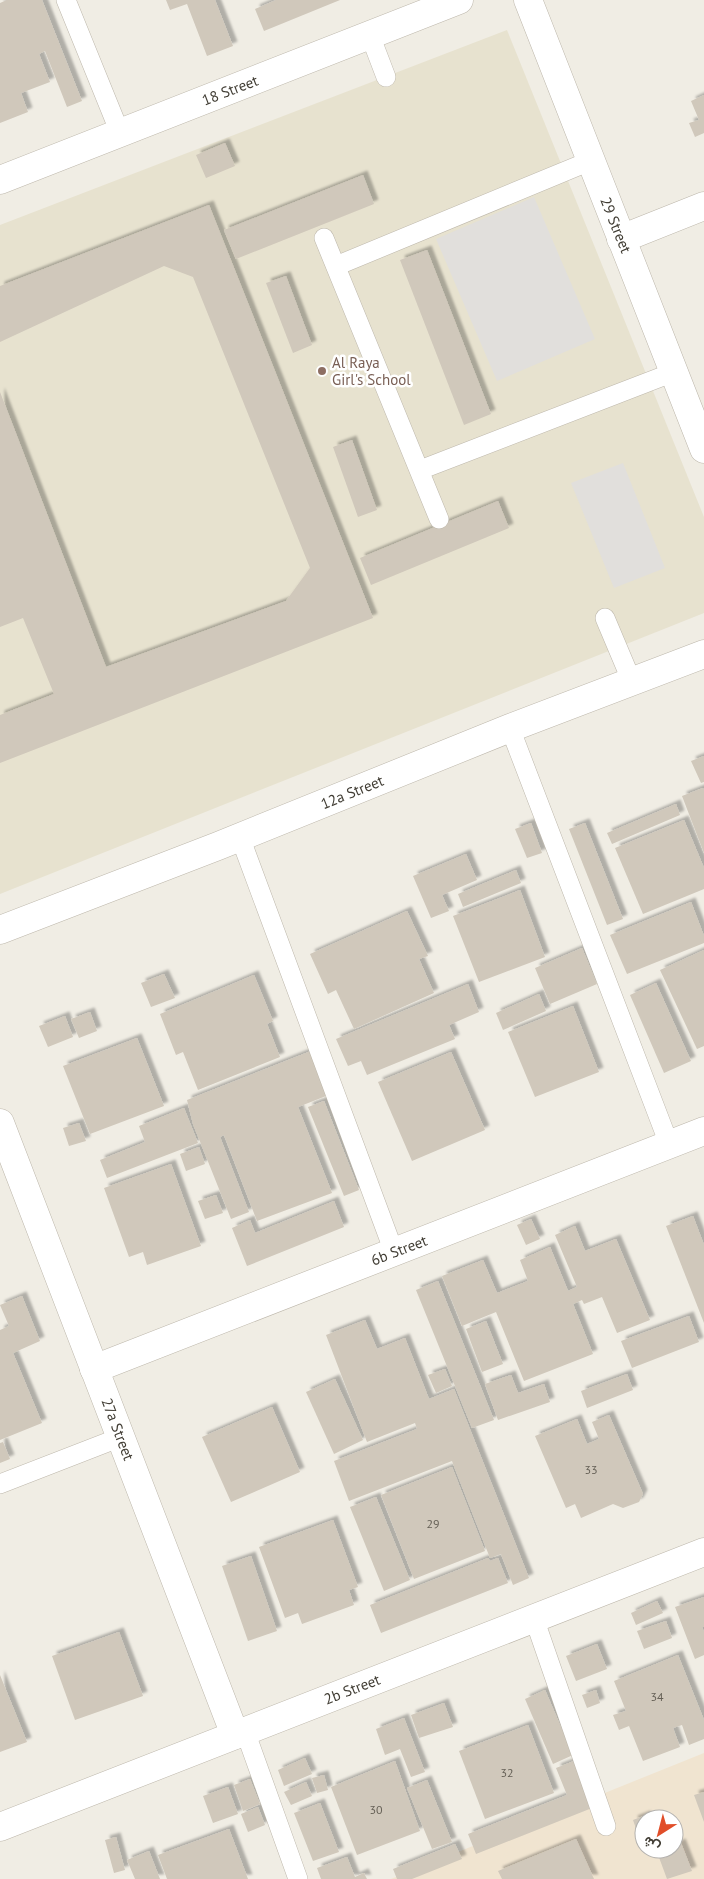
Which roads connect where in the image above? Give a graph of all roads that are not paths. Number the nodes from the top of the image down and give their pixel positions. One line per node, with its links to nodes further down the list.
1 (66, 0): 6 (lane)
2 (459, 0): 4 (street, 18 Street)
3 (528, 0): 7 (street, 29 Street)
4 (370, 35): 5 (lane); 6 (street, 18 Street)
5 (386, 77)
6 (120, 133): 8 (street, 18 Street)
7 (590, 161): 11 (street, 29 Street); 12 (lane)
8 (0, 180)
9 (704, 206): 11 (street)
10 (324, 238): 12 (lane)
11 (621, 239): 13 (street, 29 Street)
12 (336, 266): 15 (lane)
13 (674, 372): 14 (street, 29 Street); 15 (lane)
14 (704, 449)
15 (420, 470): 16 (lane)
16 (439, 519)
17 (605, 618): 19 (lane)
18 (704, 654): 19 (street, 12a Street)
19 (632, 682): 20 (street, 12a Street)
20 (510, 728): 21 (street, 12a Street); 25 (lane)
21 (240, 837): 22 (street, 12a Street); 26 (lane)
22 (0, 930)
23 (0, 1123): 27 (street, 27a Street)
24 (704, 1131): 25 (street, 6b Street)
25 (669, 1144): 26 (street, 6b Street)
26 (394, 1252): 27 (street, 6b Street)
27 (94, 1369): 28 (street, 27a Street)
28 (121, 1437): 29 (lane); 32 (street, 27a Street)
29 (0, 1484)
30 (704, 1552): 31 (street, 2b Street)
31 (534, 1618): 32 (street, 2b Street); 33 (lane)
32 (240, 1733): 34 (street, 2b Street); 35 (lane)
33 (606, 1826)
34 (0, 1827)
35 (298, 1879)

